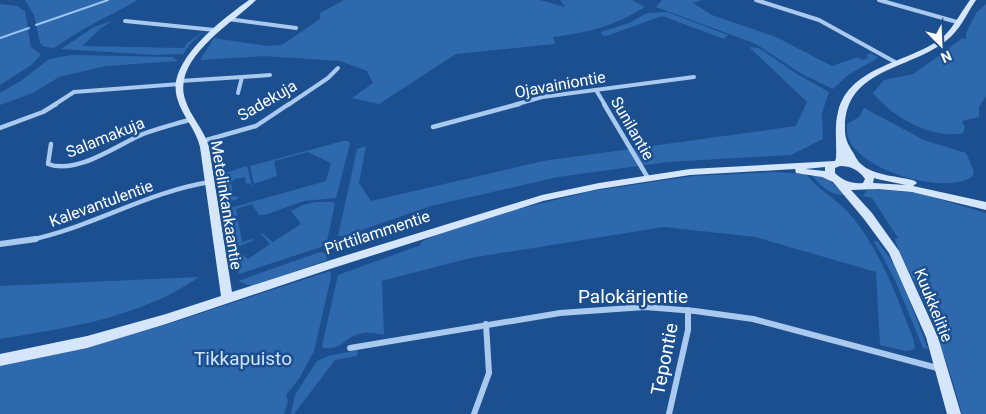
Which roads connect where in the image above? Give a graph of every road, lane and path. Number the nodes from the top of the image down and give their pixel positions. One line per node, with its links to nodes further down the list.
1 (251, 0): 5 (street)
2 (756, 0): 10 (street)
3 (880, 0): 7 (street)
4 (973, 0): 7 (street)
5 (228, 19): 8 (street); 9 (street)
6 (125, 22): 9 (street)
7 (958, 22): 10 (street)
8 (296, 28)
9 (215, 30): 15 (street)
10 (895, 62): 22 (street)
11 (338, 68): 21 (street, Sadekuja)
12 (270, 75): 13 (street)
13 (242, 77): 15 (street); 17 (street)
14 (694, 77): 16 (street, Ojavainiontie)
15 (180, 83): 18 (street, Metelinkankaantie); 20 (street)
16 (596, 90): 19 (street, Ojavainiontie); 27 (street, Sunilantie)
17 (238, 93)
18 (192, 119): 21 (street, Metelinkankaantie); 23 (street, Salamakuja)
19 (433, 127)
20 (0, 128)
21 (202, 141): 29 (street, Metelinkankaantie)
22 (842, 142): 24 (street); 26 (street)
23 (51, 144)
24 (835, 163): 25 (street, Pirttilammentie); 26 (street, Pirttilammentie); 28 (street)
25 (770, 168): 27 (street, Pirttilammentie); 28 (street, Pirttilammentie)
26 (860, 168): 30 (street, Kuukkelitie); 31 (street)
27 (648, 178): 35 (street, Pirttilammentie)
28 (836, 180): 30 (street, Pirttilammentie); 33 (street, Kuukkelitie)
29 (210, 182): 34 (street, Kalevantulentie); 35 (street, Metelinkankaantie)
30 (862, 187): 32 (street); 33 (street, Kuukkelitie)
31 (986, 200)
32 (986, 206)
33 (868, 216): 40 (street, Kuukkelitie)
34 (0, 244)
35 (227, 299): 39 (street, Pirttilammentie)
36 (688, 310): 37 (street, Palokärjentie); 40 (street, Palokärjentie); 42 (street, Tepontie)
37 (486, 324): 38 (street, Palokärjentie); 41 (street)
38 (350, 348)
39 (0, 360)
40 (941, 369): 43 (street, Kuukkelitie)
41 (474, 414)
42 (668, 414)
43 (954, 414)

